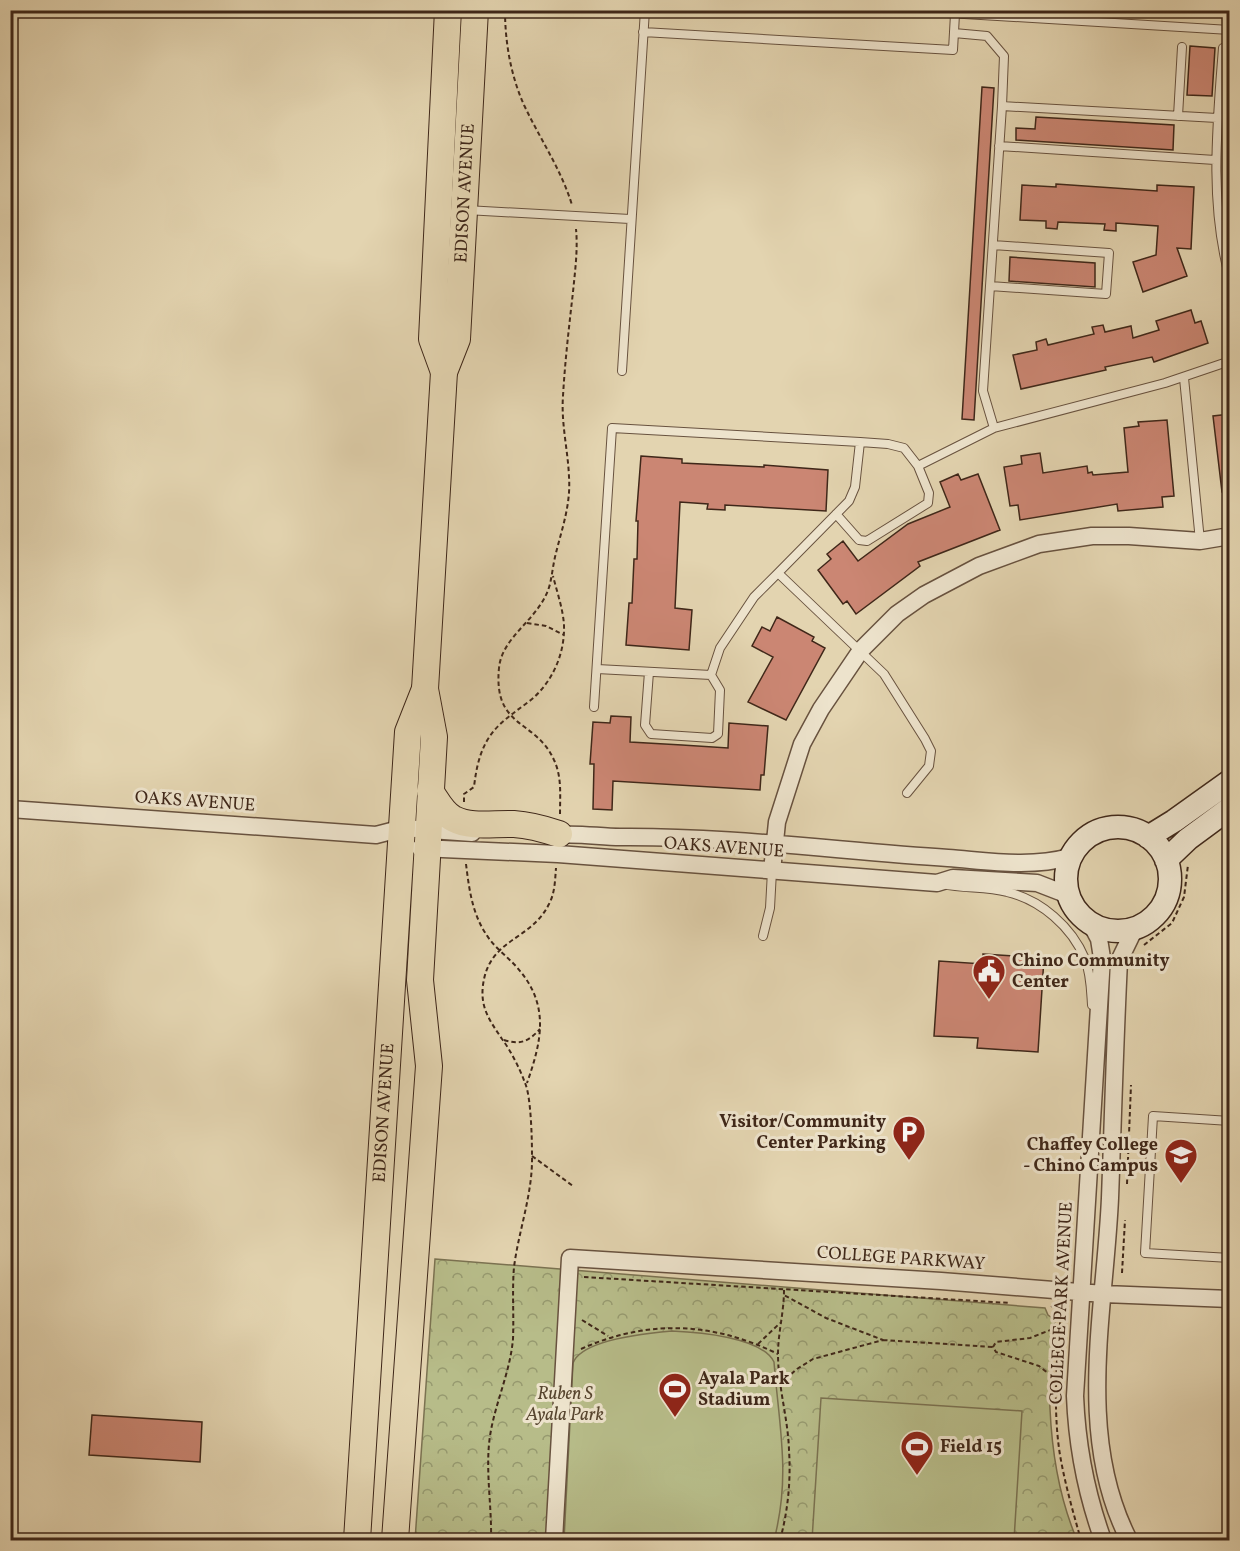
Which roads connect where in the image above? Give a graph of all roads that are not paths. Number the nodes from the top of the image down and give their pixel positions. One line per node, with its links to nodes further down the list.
1 (15, 10): 10 (lane)
2 (448, 10): 25 (main road, EDISON AVENUE)
3 (475, 10): 18 (main road, EDISON AVENUE)
4 (645, 10): 8 (lane)
5 (898, 10): 6 (lane)
6 (955, 14): 7 (lane); 9 (lane)
7 (1230, 30)
8 (643, 32): 9 (lane); 19 (lane)
9 (954, 33): 13 (lane)
10 (10, 38)
11 (1182, 47): 14 (lane)
12 (1223, 48): 15 (lane)
13 (1002, 106): 14 (lane); 16 (lane)
14 (1178, 116): 15 (lane)
15 (1217, 118): 17 (lane)
16 (999, 146): 17 (lane); 20 (lane)
17 (1215, 160): 21 (lane)
18 (465, 210): 19 (lane); 25 (main road, EDISON AVENUE)
19 (630, 219): 24 (lane)
20 (993, 245): 22 (lane); 22 (lane)
21 (1230, 279)
22 (990, 285): 27 (lane)
23 (1230, 361): 26 (lane)
24 (622, 371)
25 (444, 372): 38 (main road, EDISON AVENUE)
26 (1184, 378): 27 (lane); 32 (lane)
27 (994, 428): 29 (lane)
28 (860, 442): 29 (lane); 30 (lane); 35 (lane)
29 (918, 466): 30 (lane)
30 (836, 514): 33 (lane)
31 (1230, 536): 32 (street)
32 (1200, 541): 34 (street)
33 (778, 573): 34 (lane); 37 (lane)
34 (861, 650): 42 (lane); 48 (street)
35 (597, 669): 36 (lane); 39 (lane)
36 (649, 672): 37 (lane); 37 (lane)
37 (711, 675)
38 (425, 689): 41 (main road, EDISON AVENUE); 46 (main road, EDISON AVENUE)
39 (594, 707)
40 (1230, 781): 45 (street)
41 (430, 791): 46 (main road, EDISON AVENUE); 47 (main road)
42 (906, 793)
43 (1230, 808): 50 (street)
44 (10, 809): 46 (street, OAKS AVENUE)
45 (1148, 837): 49 (street); 50 (street)
46 (414, 838): 47 (street, OAKS AVENUE); 63 (main road, EDISON AVENUE); 64 (main road, EDISON AVENUE)
47 (559, 844): 48 (street, OAKS AVENUE); 51 (street, OAKS AVENUE)
48 (775, 845): 49 (street, OAKS AVENUE); 51 (street)
49 (1070, 857): 53 (street)
50 (1166, 860): 56 (street)
51 (772, 871): 52 (street, OAKS AVENUE); 55 (lane)
52 (937, 883): 53 (street, OAKS AVENUE); 57 (lane)
53 (1068, 895): 54 (street)
54 (1091, 924): 56 (street); 57 (street, COLLEGE PARK AVENUE)
55 (763, 936)
56 (1138, 938): 61 (street)
57 (1095, 1086): 60 (street, COLLEGE PARK AVENUE)
58 (1230, 1121): 59 (lane)
59 (1230, 1258)
60 (1082, 1292): 61 (street, COLLEGE PARKWAY); 65 (street, COLLEGE PARKWAY); 66 (street, COLLEGE PARK AVENUE)
61 (1104, 1294): 62 (street, COLLEGE PARKWAY); 67 (street)
62 (1230, 1299)
63 (357, 1540)
64 (395, 1540)
65 (554, 1540)
66 (1103, 1540)
67 (1129, 1540)

